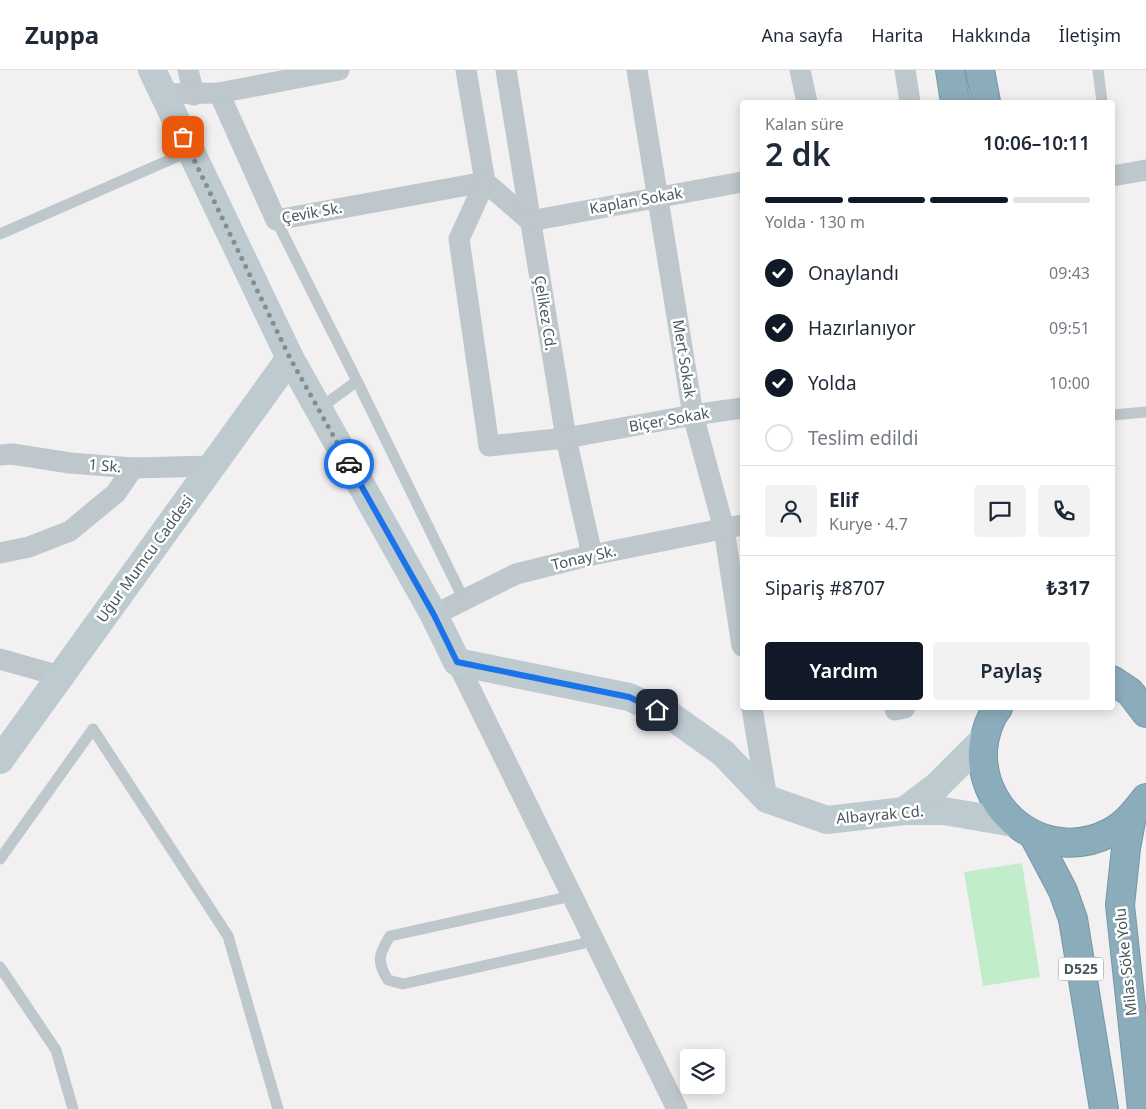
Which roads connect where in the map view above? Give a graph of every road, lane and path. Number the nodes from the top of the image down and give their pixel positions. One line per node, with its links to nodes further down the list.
1 (188, 70): 13 (street)
2 (340, 70): 12 (street)
3 (466, 70): 22 (street)
4 (506, 70): 26 (street, Çelikez Cd.)
5 (637, 70): 24 (street, Mert Sokak)
6 (800, 70): 14 (street)
7 (905, 70): 15 (street)
8 (950, 70): 16 (highway)
9 (980, 70): 17 (highway)
10 (1098, 70): 18 (lane)
11 (157, 82): 13 (street); 19 (street)
12 (219, 93): 13 (street); 25 (street, Çevik Sk.)
13 (194, 95)
14 (807, 100)
15 (910, 100)
16 (955, 100)
17 (986, 100)
18 (1102, 100)
19 (190, 152): 27 (lane); 28 (street)
20 (1146, 170): 21 (street)
21 (1115, 175)
22 (485, 182): 25 (street, Çevik Sk.); 26 (street); 35 (street, Biçer Sokak)
23 (740, 182): 24 (street, Kaplan Sokak)
24 (658, 197): 26 (street, Kaplan Sokak); 33 (street, Mert Sokak)
25 (276, 220): 29 (lane)
26 (530, 220): 35 (street, Çelikez Cd.)
27 (0, 234)
28 (290, 358): 31 (street); 37 (street, Uğur Mumcu Caddesi)
29 (357, 381): 31 (lane); 42 (lane)
30 (740, 408): 33 (street, Biçer Sokak)
31 (319, 409): 43 (street)
32 (1146, 412): 34 (lane)
33 (693, 414): 35 (street, Biçer Sokak); 39 (street, Mert Sokak)
34 (1115, 414)
35 (566, 438): 41 (street, Çelikez Cd.)
36 (0, 455): 38 (street, 1 Sk.)
37 (212, 466): 38 (street, 1 Sk.); 47 (street, Uğur Mumcu Caddesi)
38 (133, 468): 40 (street)
39 (733, 527): 41 (street, Tonay Sk.); 44 (street, Mert Sokak)
40 (0, 553)
41 (592, 555): 42 (street, Tonay Sk.)
42 (464, 600): 43 (street, Tonay Sk.)
43 (434, 615): 46 (street)
44 (740, 620)
45 (0, 659): 47 (street)
46 (457, 662): 54 (street, Albayrak Cd.); 59 (street)
47 (60, 676): 53 (street, Uğur Mumcu Caddesi)
48 (1115, 677): 49 (highway)
49 (1144, 707)
50 (752, 710): 54 (street)
51 (996, 710): 52 (highway)
52 (983, 740): 56 (street); 57 (highway)
53 (0, 760)
54 (767, 799): 56 (street, Albayrak Cd.)
55 (1139, 807): 57 (highway); 66 (highway, Milas Söke Yolu / D525)
56 (904, 811): 57 (street, Albayrak Cd.)
57 (1024, 829): 65 (highway, D525)
58 (0, 858): 63 (lane)
59 (572, 896): 60 (street); 60 (lane)
60 (594, 941): 64 (street)
61 (0, 967): 62 (lane)
62 (73, 1109)
63 (278, 1109)
64 (677, 1109)
65 (1104, 1109)
66 (1142, 1109)

